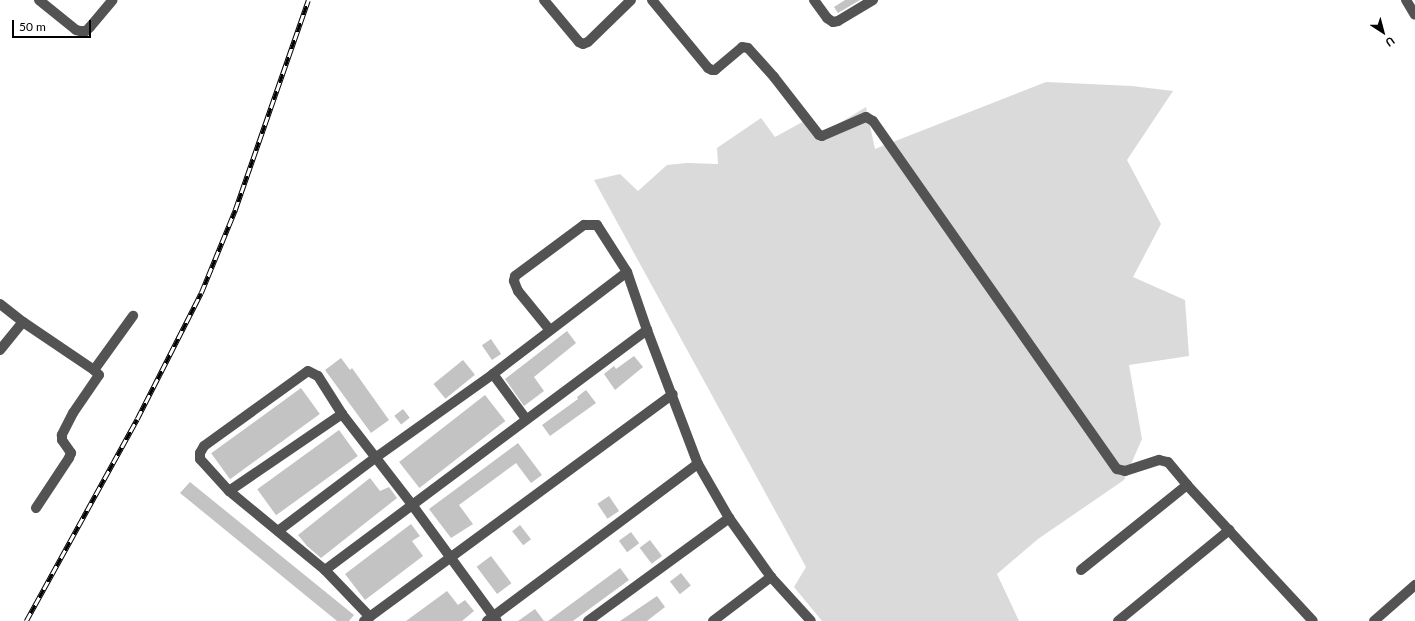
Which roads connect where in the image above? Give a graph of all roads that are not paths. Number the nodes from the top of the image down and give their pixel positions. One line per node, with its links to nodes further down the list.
1 (39, 0): 2 (street)
2 (112, 0)
3 (544, 0): 4 (street)
4 (632, 0)
5 (652, 0): 24 (street)
6 (814, 0): 7 (street)
7 (873, 0)
8 (1406, 0): 9 (street)
9 (1415, 15)
10 (627, 272): 14 (street); 14 (street); 15 (street)
11 (0, 304): 13 (street)
12 (132, 316): 17 (street)
13 (23, 322): 16 (street); 17 (street)
14 (549, 329): 18 (street)
15 (647, 330): 19 (street); 21 (street)
16 (0, 350)
17 (94, 370): 27 (street)
18 (493, 374): 21 (street); 22 (street)
19 (673, 394): 23 (street); 31 (street)
20 (342, 414): 22 (street); 25 (street); 25 (street)
21 (526, 419): 26 (street)
22 (375, 458): 26 (street); 30 (street)
23 (698, 464): 28 (street); 37 (street)
24 (1187, 485): 29 (street); 33 (street)
25 (229, 491): 30 (street)
26 (413, 506): 31 (street); 32 (street)
27 (36, 508)
28 (729, 518): 34 (street); 38 (street)
29 (1229, 530): 41 (street); 42 (street)
30 (278, 531): 32 (street)
31 (450, 557): 36 (street); 37 (street)
32 (324, 570): 36 (street)
33 (1081, 570)
34 (771, 577): 39 (street); 40 (street)
35 (1415, 585): 43 (street)
36 (367, 619)
37 (492, 619)
38 (588, 621)
39 (713, 621)
40 (811, 621)
41 (1118, 621)
42 (1313, 621)
43 (1374, 621)

